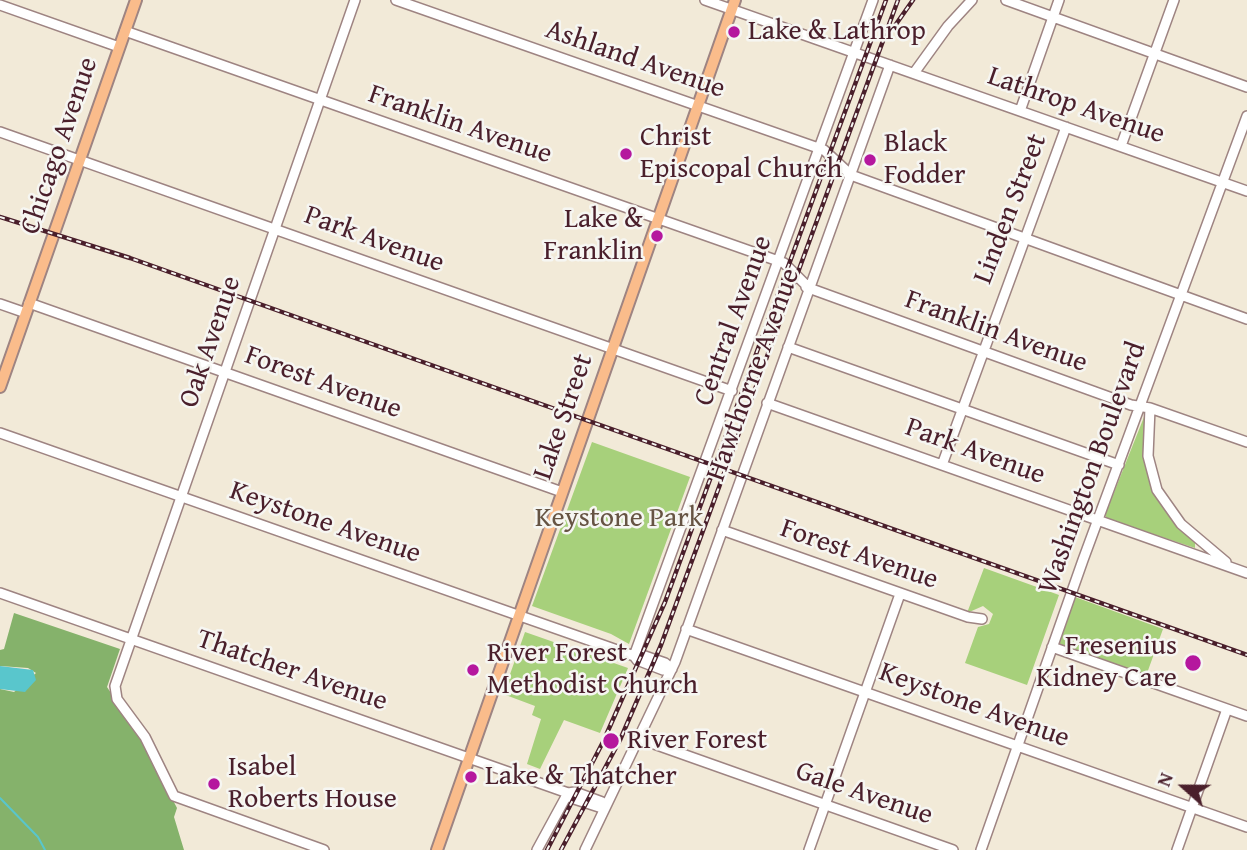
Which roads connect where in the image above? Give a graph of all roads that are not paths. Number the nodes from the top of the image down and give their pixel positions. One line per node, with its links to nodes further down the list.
1 (136, 0): 13 (main road, Chicago Avenue)
2 (355, 0): 20 (street, Oak Avenue)
3 (396, 0): 21 (street, Ashland Avenue)
4 (705, 0): 11 (street, Lathrop Avenue)
5 (873, 0): 15 (street, Central Avenue)
6 (972, 0): 18 (street)
7 (1006, 0): 12 (street)
8 (1059, 0): 12 (street)
9 (1174, 0): 16 (street)
10 (0, 5): 14 (street)
11 (733, 5): 15 (street, Lathrop Avenue); 21 (main road, Lake Street)
12 (1053, 18): 16 (street); 22 (street)
13 (125, 32): 14 (main road, Chicago Avenue); 20 (street, Franklin Avenue)
14 (120, 47): 28 (main road, Chicago Avenue)
15 (854, 52): 17 (street, Lathrop Avenue); 27 (street, Central Avenue)
16 (1155, 54): 19 (street); 26 (street)
17 (890, 65): 18 (street, Lathrop Avenue); 29 (street, Hawthorne Avenue)
18 (914, 74): 22 (street, Lathrop Avenue)
19 (1247, 87)
20 (320, 100): 32 (street, Franklin Avenue); 33 (street, Oak Avenue)
21 (697, 106): 27 (street, Ashland Avenue); 32 (main road, Lake Street)
22 (1020, 111): 24 (street, Lathrop Avenue)
23 (1247, 116): 30 (street, Washington Boulevard)
24 (1066, 127): 26 (street, Lathrop Avenue); 34 (street, Linden Street)
25 (0, 132): 28 (street, Park Avenue)
26 (1121, 146): 30 (street, Lathrop Avenue)
27 (819, 150): 29 (street, Ashland Avenue); 35 (street, Central Avenue)
28 (80, 160): 33 (street, Park Avenue); 39 (main road, Chicago Avenue)
29 (850, 175): 34 (street, Ashland Avenue); 36 (street, Hawthorne Avenue)
30 (1222, 182): 31 (street, Lathrop Avenue); 37 (street, Washington Boulevard)
31 (1247, 191)
32 (657, 219): 35 (street, Franklin Avenue); 42 (main road, Lake Street)
33 (274, 229): 42 (street, Park Avenue); 44 (street, Oak Avenue)
34 (1024, 241): 37 (street, Ashland Avenue); 43 (street, Linden Street)
35 (779, 263): 36 (street, Franklin Avenue); 46 (street, Central Avenue)
36 (809, 288): 41 (street, Hawthorne Avenue); 43 (street, Franklin Avenue)
37 (1181, 296): 40 (street, Ashland Avenue); 48 (street, Washington Boulevard)
38 (0, 304): 39 (street, Forest Avenue)
39 (28, 308): 44 (street, Forest Avenue); 45 (main road, Chicago Avenue)
40 (1247, 319)
41 (788, 347): 47 (street, Hawthorne Avenue); 49 (street)
42 (612, 349): 46 (street, Park Avenue); 54 (main road, Lake Street)
43 (982, 352): 48 (street, Franklin Avenue); 49 (street, Linden Street)
44 (224, 372): 54 (street, Forest Avenue); 55 (street, Oak Avenue)
45 (0, 387)
46 (732, 391): 66 (street, Central Avenue)
47 (767, 403): 52 (street, Park Avenue); 57 (street, Hawthorne Avenue)
48 (1145, 407): 51 (street, Franklin Avenue); 53 (street, Washington Boulevard); 58 (street)
49 (962, 408): 52 (street, Linden Street); 53 (street)
50 (0, 433): 55 (street, Keystone Avenue)
51 (1247, 442)
52 (942, 465): 56 (street, Park Avenue)
53 (1119, 465): 56 (street, Washington Boulevard)
54 (562, 492): 61 (main road, Lake Street)
55 (181, 496): 61 (street, Keystone Avenue); 64 (street, Oak Avenue)
56 (1098, 520): 58 (street, Park Avenue); 65 (street, Washington Boulevard)
57 (722, 530): 60 (street, Forest Avenue); 63 (street, Hawthorne Avenue)
58 (1247, 573)
59 (0, 593): 64 (street, Thatcher Avenue)
60 (900, 594): 62 (street, Forest Avenue); 68 (street)
61 (519, 615): 66 (street, Keystone Avenue); 73 (main road, Lake Street)
62 (982, 619)
63 (686, 629): 67 (street, Hawthorne Avenue); 68 (street, Keystone Avenue)
64 (131, 639): 73 (street, Thatcher Avenue); 79 (street, Oak Avenue)
65 (1052, 647): 69 (street); 72 (street, Washington Boulevard)
66 (634, 656): 67 (street, Keystone Avenue)
67 (672, 669): 71 (street, Hawthorne Avenue)
68 (865, 692): 72 (street, Keystone Avenue); 75 (street)
69 (1227, 709): 70 (street); 77 (street)
70 (1247, 716)
71 (640, 739): 75 (street, Gale Avenue); 76 (street, Hawthorne Avenue)
72 (1017, 746): 77 (street, Keystone Avenue); 85 (street, Washington Boulevard)
73 (470, 758): 74 (street, Thatcher Avenue); 80 (main road, Lake Street)
74 (568, 793): 76 (street, Thatcher Avenue); 81 (street)
75 (825, 805): 83 (street); 84 (street, Gale Avenue)
76 (606, 806): 82 (street, Hawthorne Avenue)
77 (1192, 808): 78 (street, Keystone Avenue); 86 (street)
78 (1247, 827)
79 (324, 850)
80 (437, 850)
81 (537, 850)
82 (584, 850)
83 (809, 850)
84 (953, 850)
85 (981, 850)
86 (1177, 850)

